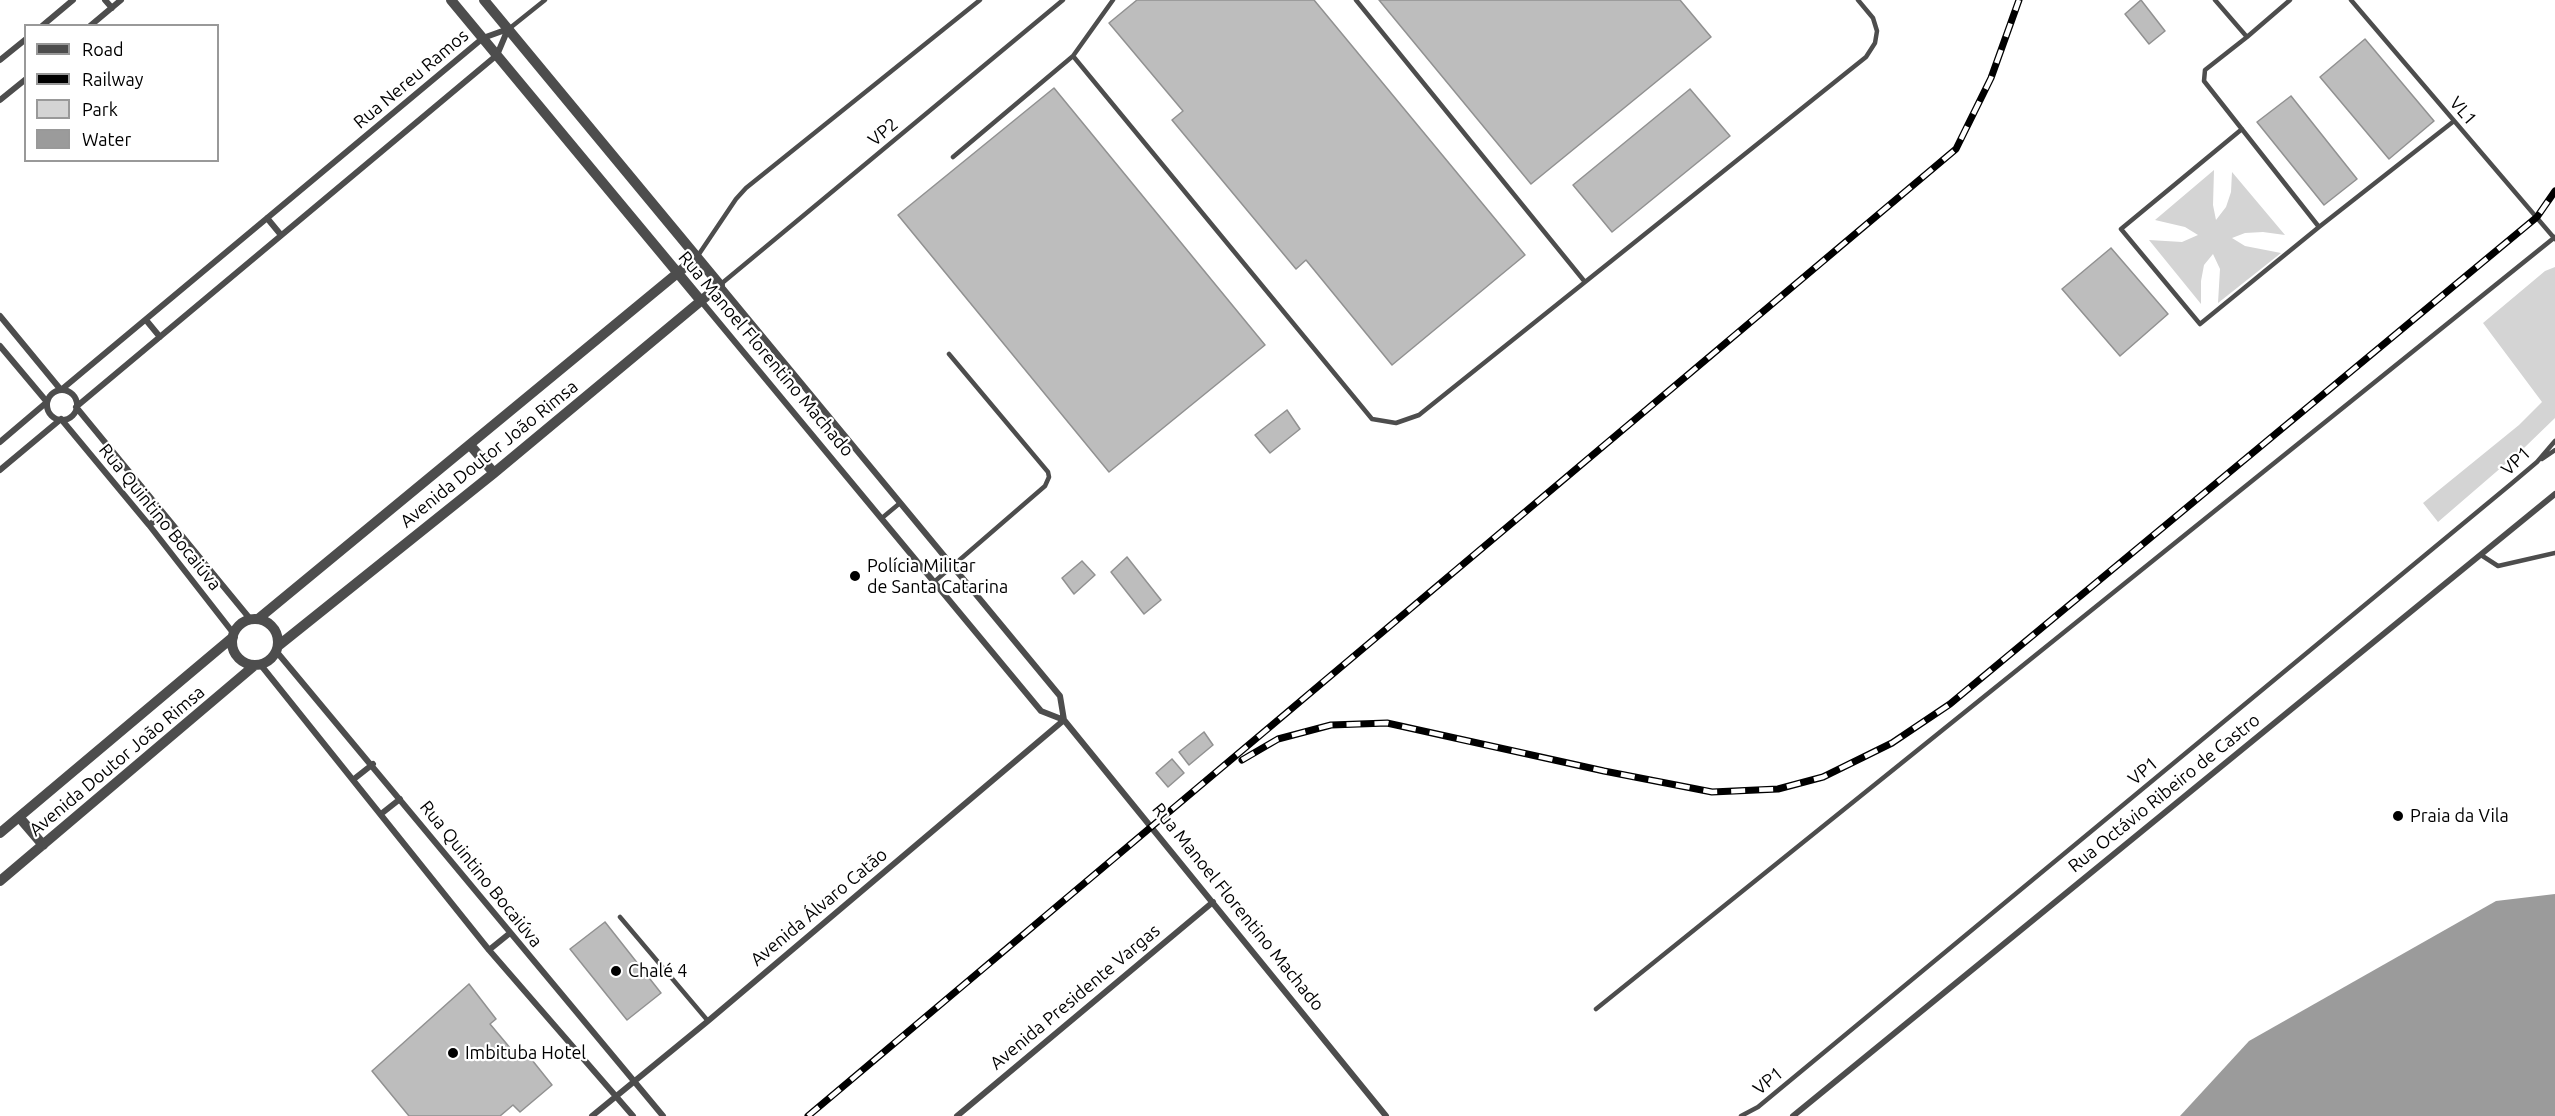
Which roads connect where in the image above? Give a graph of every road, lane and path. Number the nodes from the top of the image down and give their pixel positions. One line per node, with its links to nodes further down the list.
1 (73, 0): 16 (street)
2 (105, 0): 15 (street)
3 (121, 0): 15 (street)
4 (451, 0): 20 (street, Rua Manoel Florentino Machado)
5 (484, 0): 18 (street, Rua Manoel Florentino Machado)
6 (545, 0): 18 (lane)
7 (980, 0): 34 (lane)
8 (1063, 0): 37 (lane, VP2)
9 (1113, 0): 23 (lane)
10 (1356, 0): 36 (lane)
11 (1858, 0): 36 (lane)
12 (2215, 0): 19 (lane)
13 (2290, 0): 19 (lane)
14 (2351, 0): 27 (lane, VL1)
15 (112, 8): 17 (street)
16 (44, 24)
17 (92, 24)
18 (508, 29): 20 (street, Rua Nereu Ramos); 22 (street, Rua Nereu Ramos); 34 (street, Rua Manoel Florentino Machado)
19 (2247, 37): 28 (lane)
20 (483, 38): 22 (street, Rua Manoel Florentino Machado); 30 (street, Rua Nereu Ramos)
21 (24, 41): 24 (street)
22 (496, 55): 32 (street, Rua Nereu Ramos); 35 (street, Rua Manoel Florentino Machado)
23 (1073, 56): 29 (lane); 36 (lane)
24 (0, 60)
25 (24, 81): 26 (street)
26 (0, 100)
27 (2454, 121): 31 (lane); 33 (lane, VL1)
28 (2242, 129): 31 (lane); 31 (lane)
29 (953, 157)
30 (267, 218): 32 (street); 40 (street, Rua Nereu Ramos)
31 (2319, 227)
32 (281, 235): 41 (street, Rua Nereu Ramos)
33 (2555, 238): 81 (lane)
34 (697, 257): 35 (street, Avenida Doutor João Rimsa); 37 (street, Rua Manoel Florentino Machado)
35 (678, 273): 38 (street, Rua Manoel Florentino Machado); 50 (street, Avenida Doutor João Rimsa)
36 (1585, 282)
37 (720, 285): 38 (street, Avenida Doutor João Rimsa); 56 (street, Rua Manoel Florentino Machado)
38 (701, 301): 54 (street, Avenida Doutor João Rimsa); 58 (street, Rua Manoel Florentino Machado)
39 (0, 316): 44 (street)
40 (146, 320): 41 (street); 44 (street, Rua Nereu Ramos)
41 (160, 337): 46 (street, Rua Nereu Ramos)
42 (0, 346): 45 (street)
43 (949, 354): 62 (lane)
44 (62, 390): 45 (street); 46 (street)
45 (47, 402): 47 (street); 49 (street)
46 (76, 407): 47 (street); 57 (street, Rua Quintino Bocaiúva)
47 (61, 419): 53 (street); 59 (street, Rua Quintino Bocaiúva)
48 (2555, 441): 52 (lane, VP1)
49 (0, 442)
50 (470, 445): 54 (street); 64 (street, Avenida Doutor João Rimsa)
51 (2555, 450): 52 (lane)
52 (2537, 462): 90 (lane, VP1)
53 (0, 470)
54 (494, 473): 66 (street, Avenida Doutor João Rimsa)
55 (2555, 494): 61 (street, Rua Octávio Ribeiro de Castro)
56 (900, 503): 58 (lane); 62 (street, Rua Manoel Florentino Machado)
57 (164, 514): 59 (street); 64 (street, Rua Quintino Bocaiúva)
58 (882, 518): 63 (street, Rua Manoel Florentino Machado)
59 (149, 525): 65 (street, Rua Quintino Bocaiúva)
60 (2555, 553): 61 (lane)
61 (2481, 555): 91 (street, Rua Octávio Ribeiro de Castro)
62 (952, 565): 63 (lane); 68 (street, Rua Manoel Florentino Machado)
63 (934, 582): 68 (street, Rua Manoel Florentino Machado)
64 (254, 620): 65 (street); 66 (street)
65 (234, 635): 67 (street); 73 (street, Avenida Doutor João Rimsa)
66 (277, 648): 67 (street); 69 (street, Rua Quintino Bocaiúva)
67 (258, 664): 70 (street); 75 (street, Avenida Doutor João Rimsa)
68 (1064, 720): 77 (street, Rua Manoel Florentino Machado); 82 (street, Avenida Álvaro Catão)
69 (373, 764): 70 (street); 71 (street, Rua Quintino Bocaiúva)
70 (354, 779): 72 (street)
71 (400, 799): 72 (street); 79 (street, Rua Quintino Bocaiúva)
72 (381, 814): 80 (street)
73 (19, 817): 74 (street, Avenida Doutor João Rimsa); 75 (street)
74 (0, 833)
75 (43, 845): 76 (street, Avenida Doutor João Rimsa)
76 (0, 881)
77 (1213, 902): 88 (street, Avenida Presidente Vargas); 89 (street, Rua Manoel Florentino Machado)
78 (620, 917): 82 (lane)
79 (510, 933): 80 (street); 83 (street, Rua Quintino Bocaiúva)
80 (489, 950): 84 (street)
81 (1596, 1009)
82 (708, 1021): 83 (street, Avenida Álvaro Catão)
83 (634, 1082): 84 (street, Avenida Álvaro Catão); 87 (street, Rua Quintino Bocaiúva)
84 (616, 1097): 85 (street, Avenida Álvaro Catão); 86 (street)
85 (592, 1116)
86 (633, 1116)
87 (663, 1116)
88 (957, 1116)
89 (1386, 1116)
90 (1742, 1116)
91 (1793, 1116)

